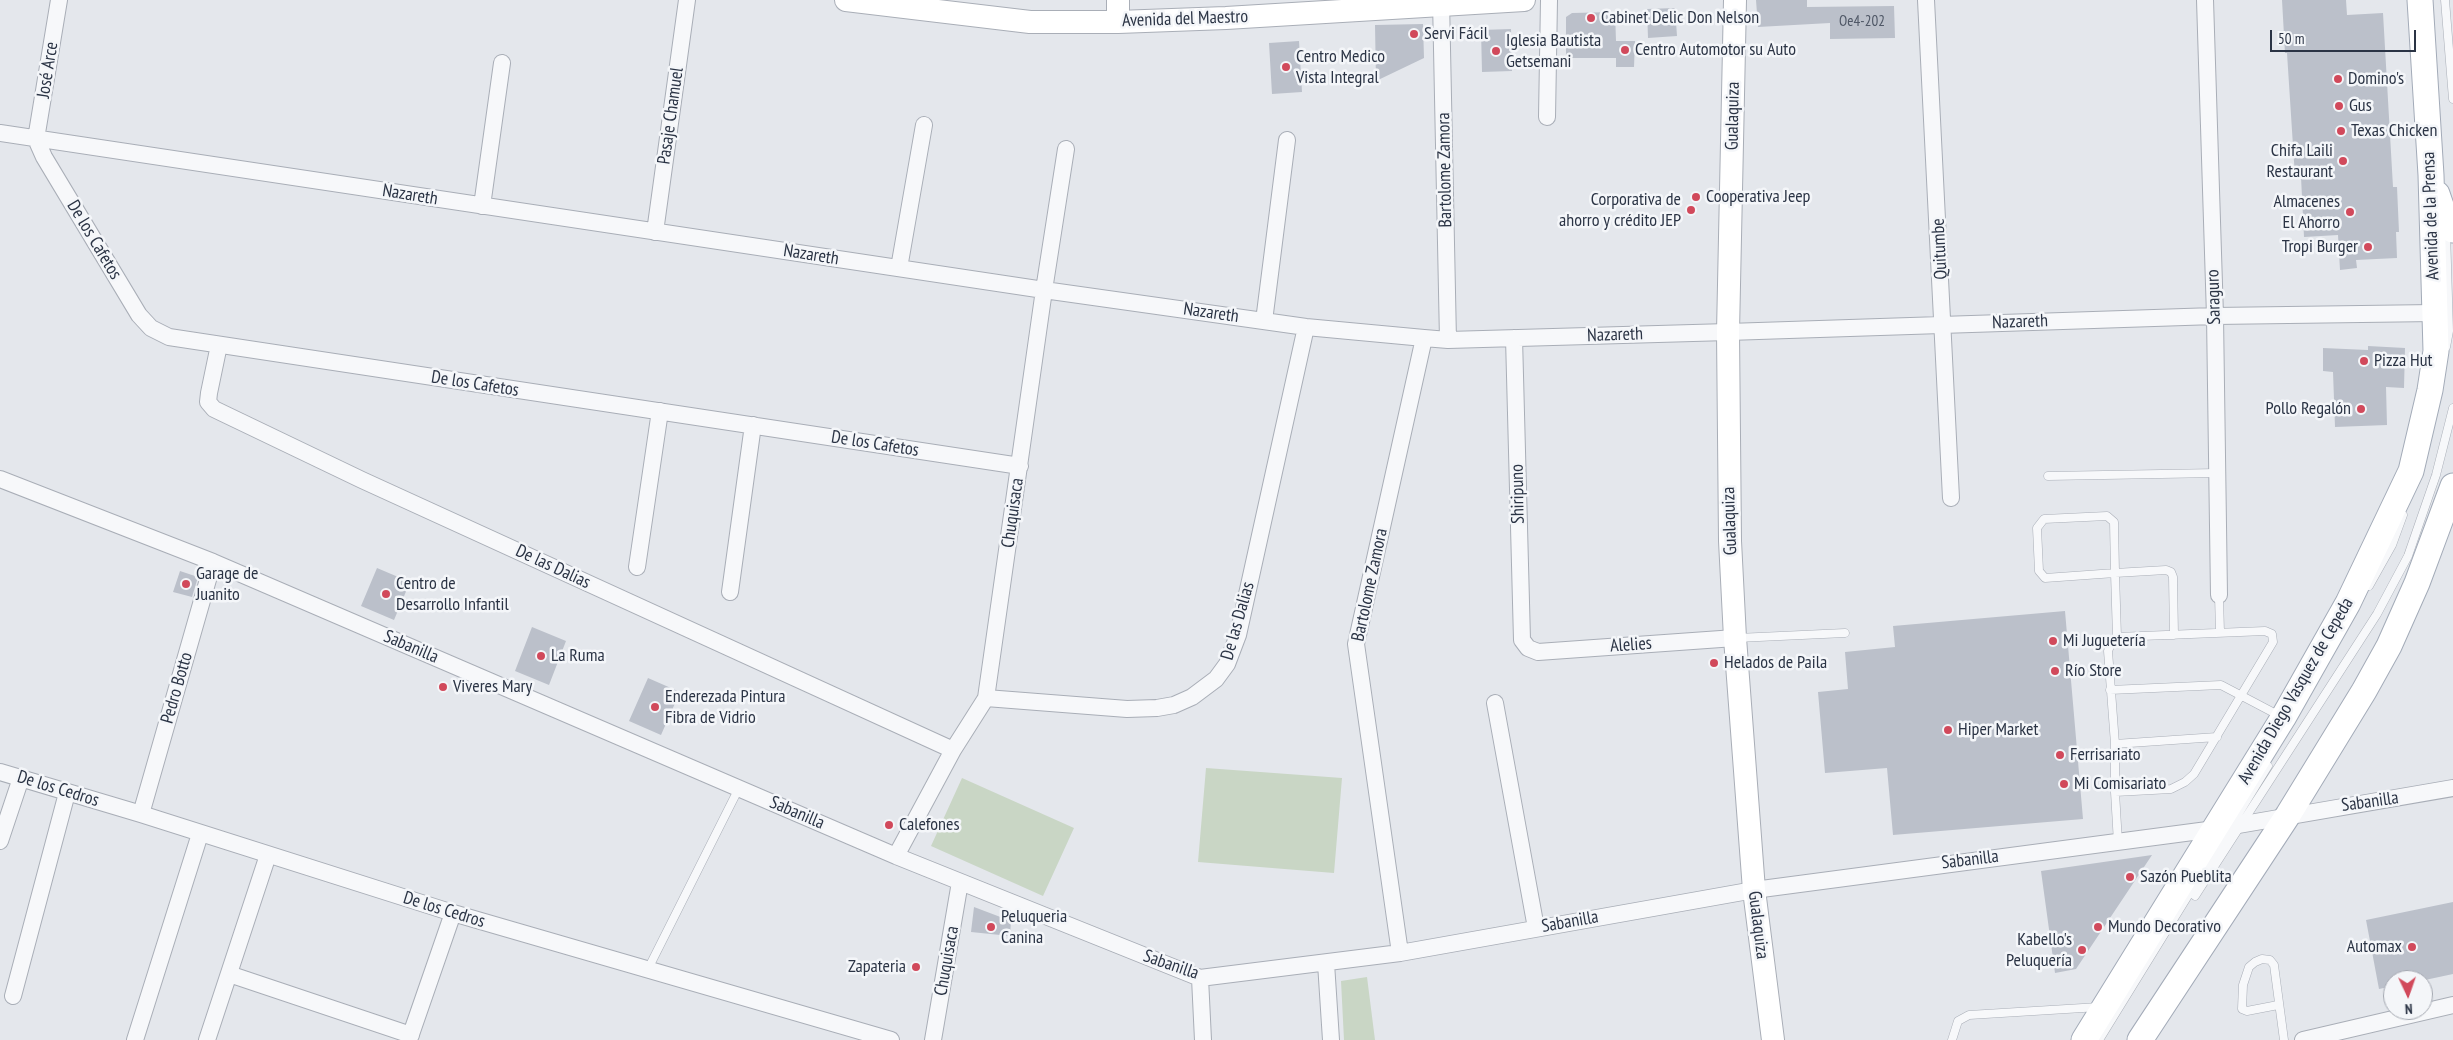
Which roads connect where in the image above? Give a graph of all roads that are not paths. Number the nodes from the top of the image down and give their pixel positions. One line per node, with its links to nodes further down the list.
1 (59, 0): 19 (street, José Arce)
2 (687, 0): 25 (street, Pasaje Chamuel)
3 (846, 0): 13 (street, Avenida del Maestro)
4 (1524, 0): 11 (street, Avenida del Maestro)
5 (1549, 0): 16 (street)
6 (1735, 0): 33 (street, Gualaquiza)
7 (1926, 0): 31 (street, Quitumbe)
8 (2205, 0): 29 (street, Saraguro)
9 (2420, 0): 22 (main road, Avenida de la Prensa)
10 (2445, 0): 15 (lane)
11 (1441, 2): 12 (street, Avenida del Maestro); 36 (street, Bartolome Zamora)
12 (1224, 9): 13 (street, Avenida del Maestro)
13 (1118, 11)
14 (502, 63): 23 (street)
15 (2453, 99)
16 (1547, 117)
17 (924, 125): 26 (street)
18 (0, 133): 19 (street, Nazareth)
19 (36, 139): 23 (street, Nazareth); 37 (street, De los Cafetos)
20 (1287, 140): 30 (street)
21 (1066, 149): 27 (street, Chuquisaca)
22 (2437, 183): 24 (main road); 28 (main road, Avenida de la Prensa)
23 (482, 206): 25 (street, Nazareth)
24 (2450, 225): 46 (lane)
25 (655, 232): 26 (street, Nazareth)
26 (899, 268): 27 (street, Nazareth)
27 (1044, 290): 30 (street, Nazareth); 41 (street, Chuquisaca)
28 (2434, 313): 29 (street, Nazareth); 65 (main road, Avenida Diego Vasquez de Cepeda)
29 (2215, 316): 31 (street, Nazareth); 42 (street, Saraguro)
30 (1264, 321): 32 (street, Nazareth)
31 (1944, 324): 33 (street, Nazareth); 47 (street, Quitumbe)
32 (1306, 327): 34 (street, Nazareth); 63 (street, De las Dalias)
33 (1728, 332): 35 (street, Nazareth); 59 (street, Gualaquiza)
34 (1424, 338): 36 (street, Nazareth); 88 (street, Bartolome Zamora)
35 (1514, 338): 36 (street, Nazareth); 60 (street, Shiripuno)
36 (1448, 340)
37 (219, 346): 39 (street, De los Cafetos); 68 (street, De las Dalias)
38 (2453, 408): 78 (lane)
39 (660, 412): 40 (street, De los Cafetos); 50 (street)
40 (753, 425): 41 (street, De los Cafetos); 52 (street)
41 (1020, 466): 63 (street, Chuquisaca)
42 (2217, 473): 43 (lane); 53 (street, Saraguro)
43 (2048, 476)
44 (0, 479): 49 (street, Sabanilla)
45 (2453, 486): 77 (main road)
46 (2411, 492)
47 (1951, 498)
48 (2405, 510): 54 (lane)
49 (213, 562): 72 (street, Sabanilla); 76 (street, Pedro Botto)
50 (637, 567)
51 (2116, 573): 51 (lane); 57 (lane); 58 (lane)
52 (730, 592)
53 (2219, 595): 56 (lane)
54 (2363, 597)
55 (1845, 632): 59 (lane)
56 (2220, 633): 57 (lane); 62 (lane)
57 (2174, 635): 58 (lane)
58 (2117, 637): 61 (lane)
59 (1735, 638): 60 (street, Alelies); 85 (street, Gualaquiza)
60 (1528, 648)
61 (2110, 690): 62 (lane); 67 (lane)
62 (2243, 695): 65 (lane); 66 (lane)
63 (986, 698): 68 (street, Chuquisaca)
64 (1495, 703): 87 (street)
65 (2283, 718): 78 (main road, Avenida Diego Vasquez de Cepeda)
66 (2217, 736): 67 (lane); 74 (lane)
67 (2115, 744): 74 (lane)
68 (953, 750): 83 (street, Chuquisaca)
69 (2271, 762): 78 (lane)
70 (0, 772): 71 (street, De los Cedros)
71 (21, 778): 75 (street, De los Cedros); 80 (street)
72 (739, 788): 83 (street, Sabanilla); 90 (lane)
73 (2453, 788): 77 (street, Sabanilla)
74 (2115, 792): 81 (lane)
75 (67, 794): 76 (street, De los Cedros); 93 (street)
76 (141, 814): 79 (street, De los Cedros)
77 (2288, 815): 78 (street, Sabanilla); 109 (main road)
78 (2229, 827): 81 (street, Sabanilla); 96 (main road, Avenida Diego Vasquez de Cepeda); 107 (lane); 108 (lane)
79 (200, 834): 82 (street, De los Cedros); 98 (street)
80 (0, 841)
81 (2118, 844): 85 (street, Sabanilla)
82 (268, 855): 86 (street, De los Cedros); 91 (street)
83 (896, 856): 84 (street, Sabanilla)
84 (960, 882): 92 (street, Sabanilla); 101 (street, Chuquisaca)
85 (1754, 890): 87 (street, Sabanilla); 104 (street, Gualaquiza)
86 (453, 913): 90 (street, De los Cedros); 97 (street)
87 (1536, 928): 88 (street, Sabanilla)
88 (1400, 953): 89 (street, Sabanilla)
89 (1326, 963): 92 (street, Sabanilla); 103 (street)
90 (648, 969): 100 (street, De los Cedros)
91 (229, 974): 97 (street); 99 (street)
92 (1200, 978): 102 (street)
93 (12, 996)
94 (2278, 1004): 94 (lane); 110 (lane)
95 (2453, 1005): 111 (street)
96 (2103, 1007): 105 (lane); 106 (main road, Avenida Diego Vasquez de Cepeda)
97 (410, 1038)
98 (134, 1040)
99 (207, 1040)
100 (891, 1040)
101 (933, 1040)
102 (1203, 1040)
103 (1331, 1040)
104 (1773, 1040)
105 (1952, 1040)
106 (2084, 1040)
107 (2099, 1040)
108 (2105, 1040)
109 (2140, 1040)
110 (2284, 1040)
111 (2303, 1040)

